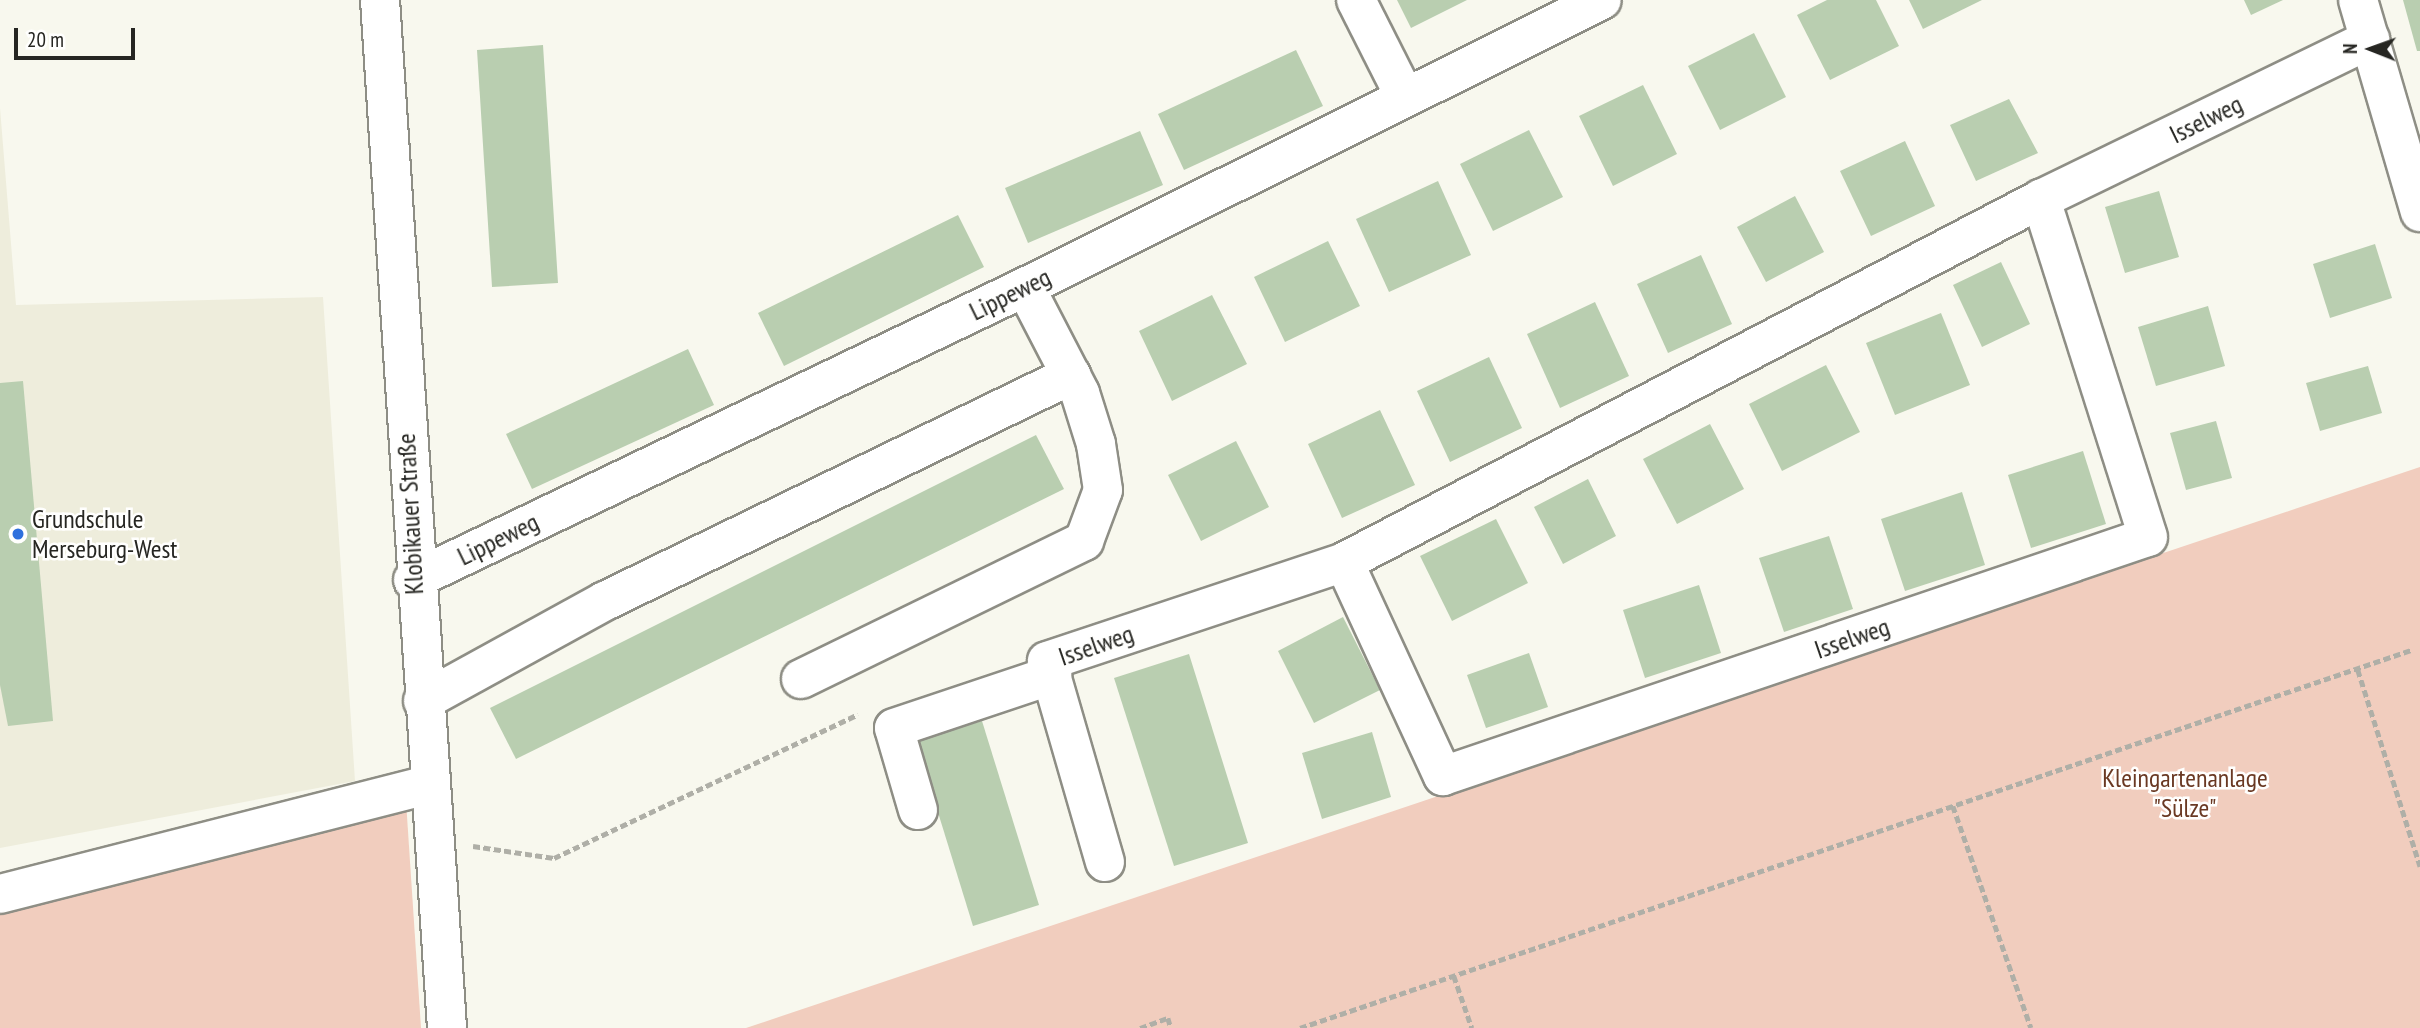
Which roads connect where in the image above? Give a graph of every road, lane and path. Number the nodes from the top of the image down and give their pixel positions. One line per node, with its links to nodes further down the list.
1 (380, 0): 12 (street, Klobikauer Straße)
2 (1356, 0): 6 (street)
3 (1602, 0): 6 (street, Lippeweg)
4 (2358, 0): 5 (street)
5 (2370, 39): 7 (street, Isselweg); 8 (street)
6 (1405, 97): 9 (street, Lippeweg)
7 (2041, 199): 11 (street, Isselweg); 11 (street, Isselweg)
8 (2420, 212)
9 (1025, 287): 10 (street); 12 (street, Lippeweg)
10 (1070, 375): 16 (street); 17 (street)
11 (1344, 562): 15 (street, Isselweg)
12 (413, 580): 17 (street, Klobikauer Straße)
13 (2412, 650): 14 (path)
14 (2358, 670): 20 (path); 24 (path)
15 (1052, 675): 21 (street); 23 (street, Isselweg)
16 (801, 679)
17 (422, 701): 19 (street, Klobikauer Straße)
18 (869, 709): 22 (path)
19 (429, 785): 22 (street, Klobikauer Straße); 25 (street)
20 (1953, 806): 26 (path); 32 (path)
21 (918, 810)
22 (434, 840): 27 (street, Klobikauer Straße)
23 (1105, 862)
24 (2420, 866)
25 (0, 894)
26 (1454, 976): 30 (path); 31 (path)
27 (447, 1028)
28 (1140, 1028): 29 (path)
29 (1171, 1028)
30 (1300, 1028)
31 (1472, 1028)
32 (2031, 1028)

